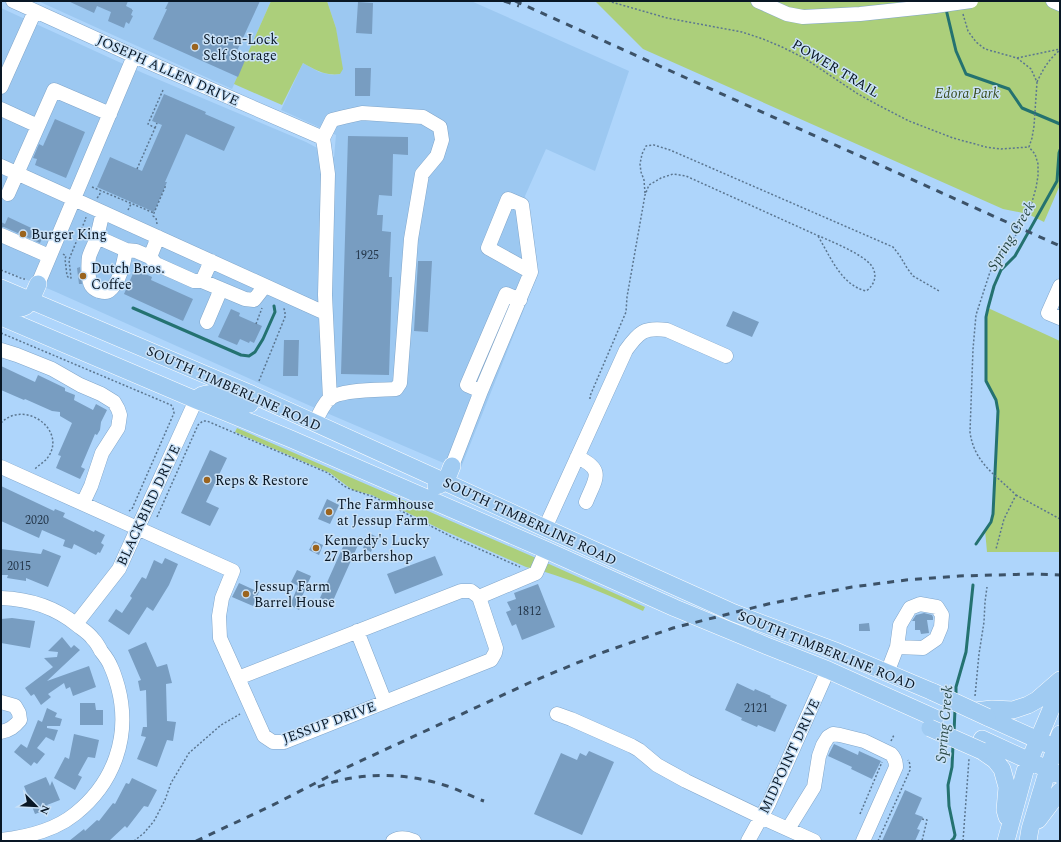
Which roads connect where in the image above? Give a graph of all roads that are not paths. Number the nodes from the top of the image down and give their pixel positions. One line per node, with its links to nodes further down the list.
1 (13, 1): 8 (street, JOSEPH ALLEN DRIVE)
2 (758, 1): 7 (street)
3 (977, 1): 6 (street)
4 (1053, 1): 5 (street)
5 (1060, 4)
6 (966, 5): 7 (street, bridge)
7 (858, 7)
8 (35, 11): 9 (street, JOSEPH ALLEN DRIVE); 10 (street)
9 (134, 56): 12 (street); 14 (street, JOSEPH ALLEN DRIVE)
10 (1, 87)
11 (1, 109): 13 (street)
12 (110, 114): 13 (street); 18 (street)
13 (38, 126): 16 (street)
14 (324, 138): 36 (street); 42 (street)
15 (1, 166): 16 (street)
16 (17, 173): 17 (street); 18 (street)
17 (8, 194)
18 (74, 199): 19 (street); 24 (street)
19 (104, 213): 20 (street); 22 (street)
20 (157, 232): 25 (street); 26 (street)
21 (1, 235): 24 (street)
22 (97, 237): 23 (street); 23 (street)
23 (126, 250): 25 (street)
24 (56, 255): 28 (street)
25 (150, 257): 29 (street)
26 (211, 261): 29 (street); 30 (street)
27 (531, 272): 27 (street); 47 (street)
28 (32, 281): 34 (main road)
29 (202, 281): 33 (street)
30 (265, 286): 33 (street); 36 (street)
31 (1060, 286): 38 (street)
32 (1, 288): 34 (main road, SOUTH TIMBERLINE ROAD)
33 (221, 289): 39 (street)
34 (31, 300): 35 (main road); 44 (main road, SOUTH TIMBERLINE ROAD)
35 (1, 303)
36 (325, 313): 42 (street)
37 (1, 317): 43 (main road, SOUTH TIMBERLINE ROAD)
38 (1060, 318)
39 (207, 322)
40 (1, 350): 51 (street)
41 (726, 356): 46 (street)
42 (330, 399): 44 (street)
43 (196, 400): 44 (main road); 45 (main road, SOUTH TIMBERLINE ROAD); 52 (street, BLACKBIRD DRIVE)
44 (320, 426): 49 (main road, SOUTH TIMBERLINE ROAD)
45 (291, 439): 49 (main road); 54 (main road, SOUTH TIMBERLINE ROAD)
46 (577, 457): 50 (street); 53 (street)
47 (452, 466): 49 (main road)
48 (1, 467): 51 (street)
49 (446, 482): 53 (main road, SOUTH TIMBERLINE ROAD)
50 (586, 502)
51 (83, 504): 52 (street)
52 (138, 528): 57 (street, BLACKBIRD DRIVE); 62 (street, JESSUP DRIVE)
53 (545, 528): 61 (main road, SOUTH TIMBERLINE ROAD)
54 (546, 550): 55 (street); 60 (main road, SOUTH TIMBERLINE ROAD)
55 (478, 597): 58 (street); 66 (street, JESSUP DRIVE)
56 (1, 598): 57 (street)
57 (76, 624): 80 (street)
58 (357, 631): 62 (street); 66 (street)
59 (897, 647): 61 (street)
60 (828, 670): 72 (main road, SOUTH TIMBERLINE ROAD, bridge); 76 (street, MIDPOINT DRIVE)
61 (887, 673): 68 (main road, SOUTH TIMBERLINE ROAD, bridge)
62 (238, 678): 66 (street, JESSUP DRIVE)
63 (1060, 680): 68 (main road)
64 (1060, 688): 70 (main road)
65 (1, 702): 69 (street)
66 (385, 702)
67 (557, 714): 76 (street)
68 (981, 714): 70 (main road, SOUTH TIMBERLINE ROAD)
69 (1, 732)
70 (1038, 740): 71 (main road, SOUTH TIMBERLINE ROAD); 73 (main road)
71 (1058, 744): 74 (main road)
72 (982, 745): 73 (main road); 78 (main road)
73 (1029, 760): 74 (main road); 78 (main road)
74 (1054, 772): 79 (main road)
75 (1060, 791): 79 (main road)
76 (761, 818): 77 (street); 83 (street, MIDPOINT DRIVE)
77 (788, 829): 84 (street); 85 (street)
78 (1008, 833)
79 (1029, 835)
80 (1, 840)
81 (393, 841): 82 (street)
82 (414, 841)
83 (748, 841)
84 (814, 841)
85 (863, 841)

